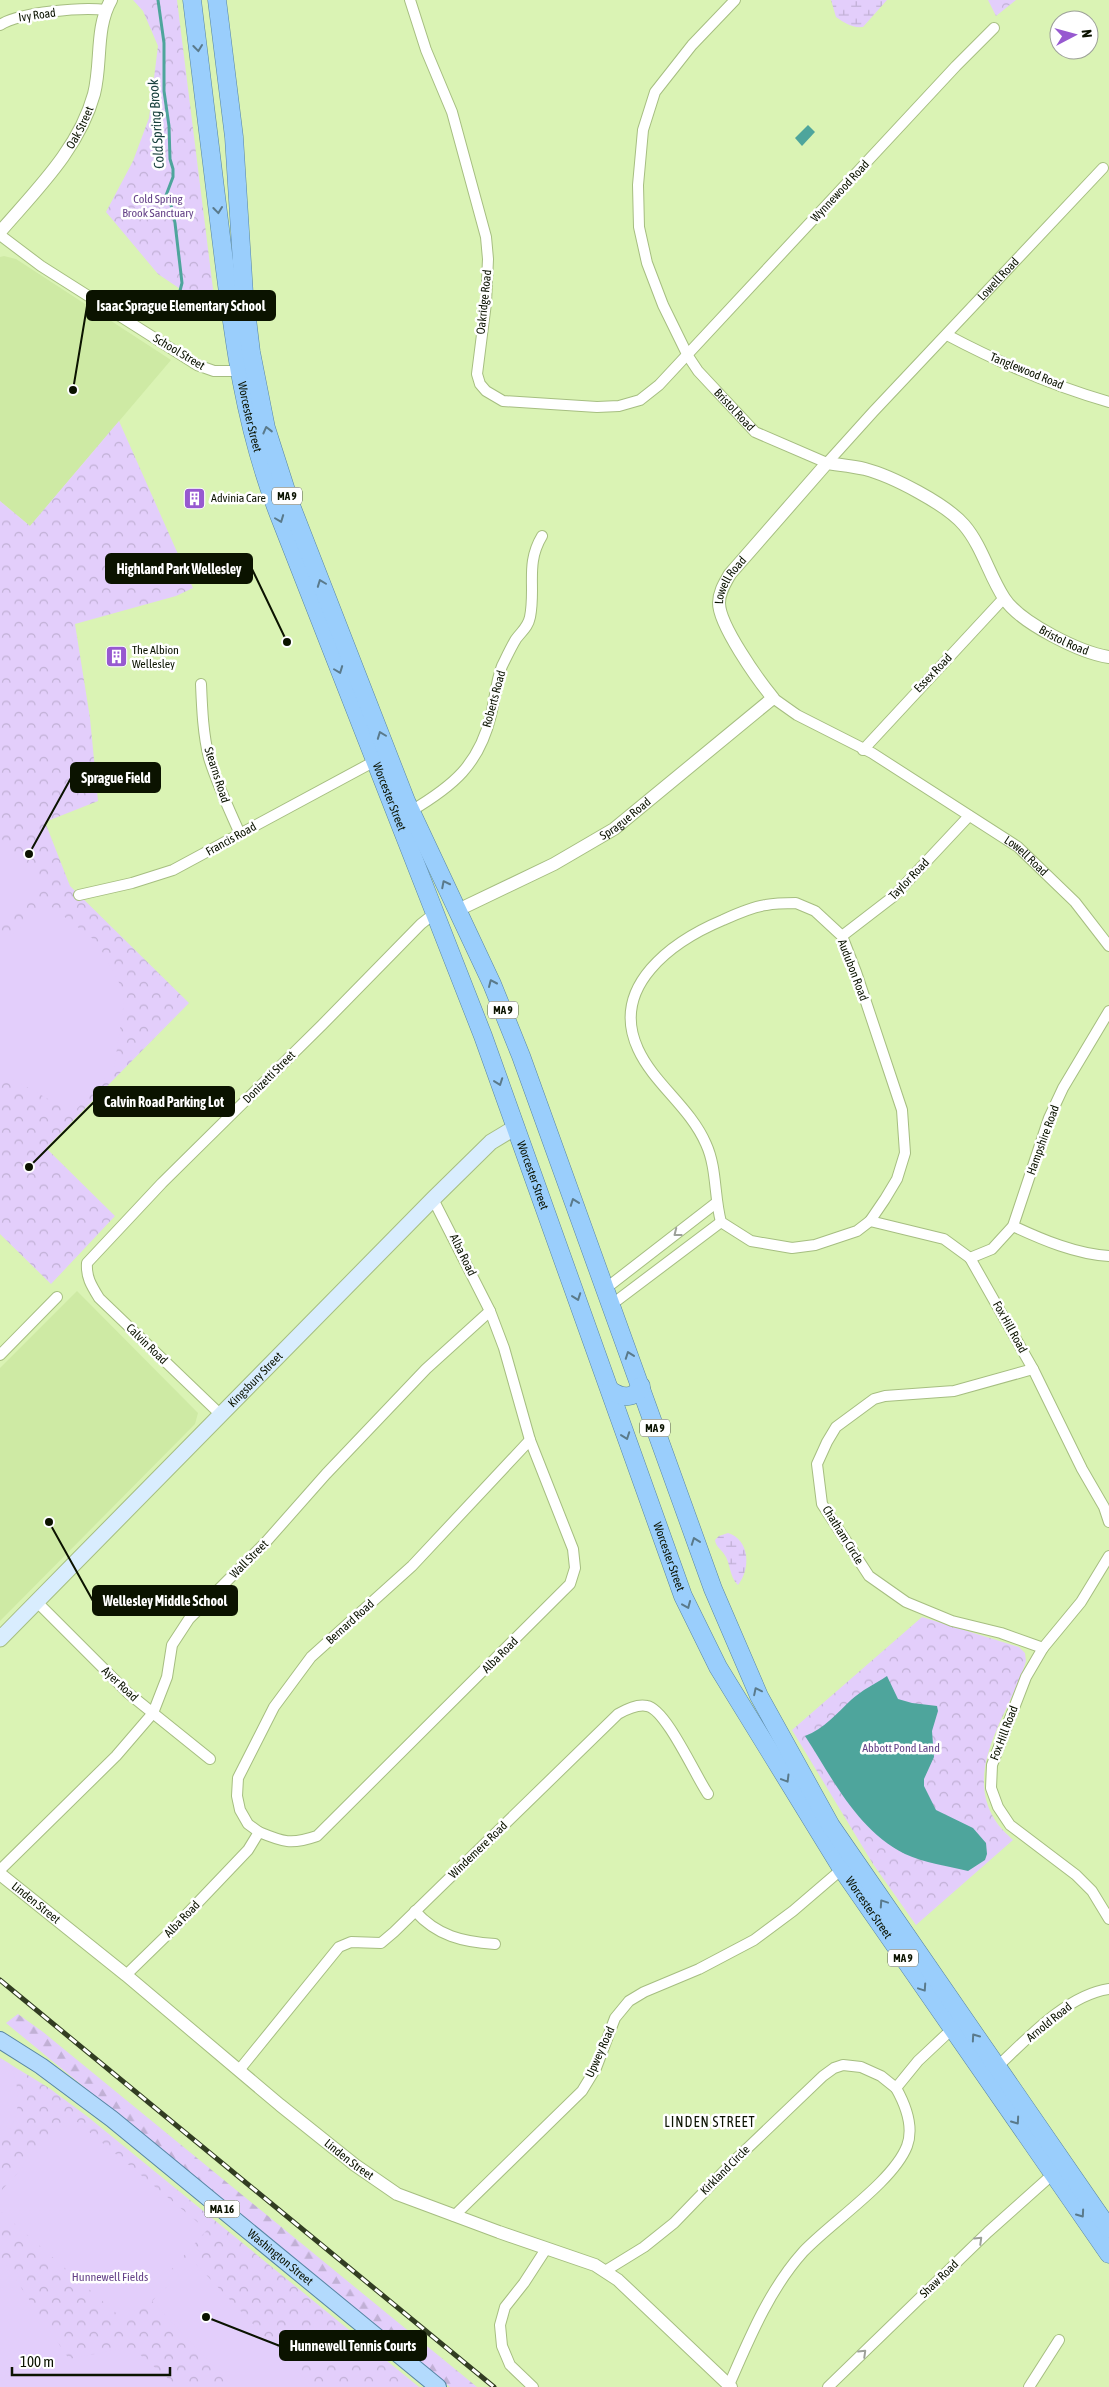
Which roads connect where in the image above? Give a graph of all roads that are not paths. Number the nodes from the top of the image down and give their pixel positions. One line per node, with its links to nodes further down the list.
1 (192, 0): 12 (highway, Worcester Street / MA 9, one-way to 12)
2 (217, 0): 22 (highway, Worcester Street / MA 9, one-way to 2)
3 (410, 0): 11 (street, Oakridge Road)
4 (735, 0): 11 (street, Bristol Road)
5 (108, 5): 6 (street, Ivy Road); 9 (street, Oak Street)
6 (0, 24)
7 (994, 28): 11 (street, Wynnewood Road)
8 (1103, 168): 10 (street, Lowell Road)
9 (0, 233): 12 (street, School Street)
10 (947, 335): 13 (street, Tanglewood Road); 14 (street, Lowell Road)
11 (688, 356): 14 (street, Bristol Road)
12 (238, 371): 21 (highway, Worcester Street / MA 9, one-way to 21)
13 (1109, 402)
14 (827, 463): 16 (street, Bristol Road); 19 (street, Lowell Road)
15 (542, 536): 22 (street, Roberts Road)
16 (1004, 598): 17 (street, Bristol Road); 20 (street, Essex Road)
17 (1109, 657)
18 (201, 684): 24 (street, Stearns Road)
19 (772, 698): 20 (street, Lowell Road); 26 (street, Sprague Road)
20 (862, 750): 23 (street, Lowell Road)
21 (375, 761): 24 (street, Francis Road); 27 (highway, Worcester Street / MA 9)
22 (411, 811): 26 (highway, Worcester Street / MA 9, one-way to 22)
23 (969, 816): 28 (street, Taylor Road); 29 (street, Lowell Road)
24 (240, 834): 25 (street, Francis Road)
25 (79, 895)
26 (458, 910): 30 (highway, Worcester Street / MA 9)
27 (435, 913): 31 (highway, Worcester Street / MA 9); 41 (street, Donizetti Street)
28 (842, 936): 35 (street, Audubon Road); 36 (street, Audubon Road)
29 (1109, 946)
30 (481, 959): 31 (highway); 43 (highway, Worcester Street / MA 9, one-way to 30)
31 (456, 967): 33 (highway, Worcester Street / MA 9, one-way to 33)
32 (1109, 1011): 38 (street, Hampshire Road)
33 (516, 1127): 34 (main road, Kingsbury Street); 48 (highway, Worcester Street / MA 9, one-way to 48)
34 (433, 1199): 44 (street, Alba Road); 49 (main road, Kingsbury Street)
35 (716, 1203): 37 (street, Audubon Road); 43 (street, one-way to 43)
36 (870, 1220): 37 (street, Audubon Road); 40 (street, Fox Hill Road)
37 (720, 1222): 43 (street)
38 (1013, 1226): 39 (street); 40 (street, Hampshire Road)
39 (1109, 1256)
40 (970, 1258): 46 (street, Fox Hill Road)
41 (86, 1266): 49 (street, Calvin Road)
42 (57, 1297): 45 (street)
43 (608, 1297): 47 (highway, Worcester Street / MA 9, one-way to 43)
44 (490, 1311): 50 (street, Alba Road); 58 (street, Wall Street)
45 (0, 1355)
46 (1033, 1369): 51 (street, Fox Hill Road); 57 (street, Chatham Circle)
47 (641, 1386): 48 (highway); 71 (highway, Worcester Street / MA 9, one-way to 47)
48 (610, 1390): 62 (highway, Worcester Street / MA 9, one-way to 62)
49 (221, 1415): 55 (main road, Kingsbury Street)
50 (530, 1440): 61 (street, Bernard Road); 61 (street, Alba Road)
51 (1097, 1496): 52 (street); 53 (street, Fox Hill Road)
52 (1109, 1504)
53 (1109, 1522)
54 (1109, 1556): 57 (street, Fox Hill Road)
55 (37, 1602): 56 (main road, Kingsbury Street); 58 (street, Ayer Road)
56 (0, 1639)
57 (1042, 1648): 65 (street, Fox Hill Road)
58 (153, 1712): 59 (street, Ayer Road); 63 (street, Wall Street)
59 (210, 1759)
60 (708, 1794): 64 (street, Windemere Road)
61 (259, 1832): 67 (street, Alba Road)
62 (842, 1869): 69 (highway, Worcester Street / MA 9, one-way to 69); 75 (street, Upwey Road)
63 (0, 1872): 67 (street, Linden Street)
64 (415, 1911): 66 (street); 72 (street, Windemere Road)
65 (1109, 1919)
66 (495, 1944)
67 (126, 1974): 72 (street, Linden Street)
68 (1109, 1989): 71 (street, Arnold Road)
69 (951, 2030): 73 (street); 74 (highway, Worcester Street / MA 9, one-way to 74)
70 (0, 2040): 82 (main road, Washington Street / MA 16)
71 (997, 2067): 76 (highway, Worcester Street / MA 9)
72 (240, 2069): 75 (street, Linden Street)
73 (896, 2088): 79 (street, Kirkland Circle); 81 (street)
74 (1053, 2174): 78 (highway, Worcester Street / MA 9, one-way to 78); 84 (street, Shaw Road, one-way to 74)
75 (454, 2216): 77 (street, Linden Street)
76 (1109, 2229)
77 (546, 2249): 79 (street, Linden Street); 83 (street)
78 (1109, 2254)
79 (605, 2271): 81 (street, Linden Street)
80 (1060, 2340): 85 (street)
81 (730, 2386)
82 (438, 2387)
83 (533, 2387)
84 (828, 2387)
85 (1029, 2387)

